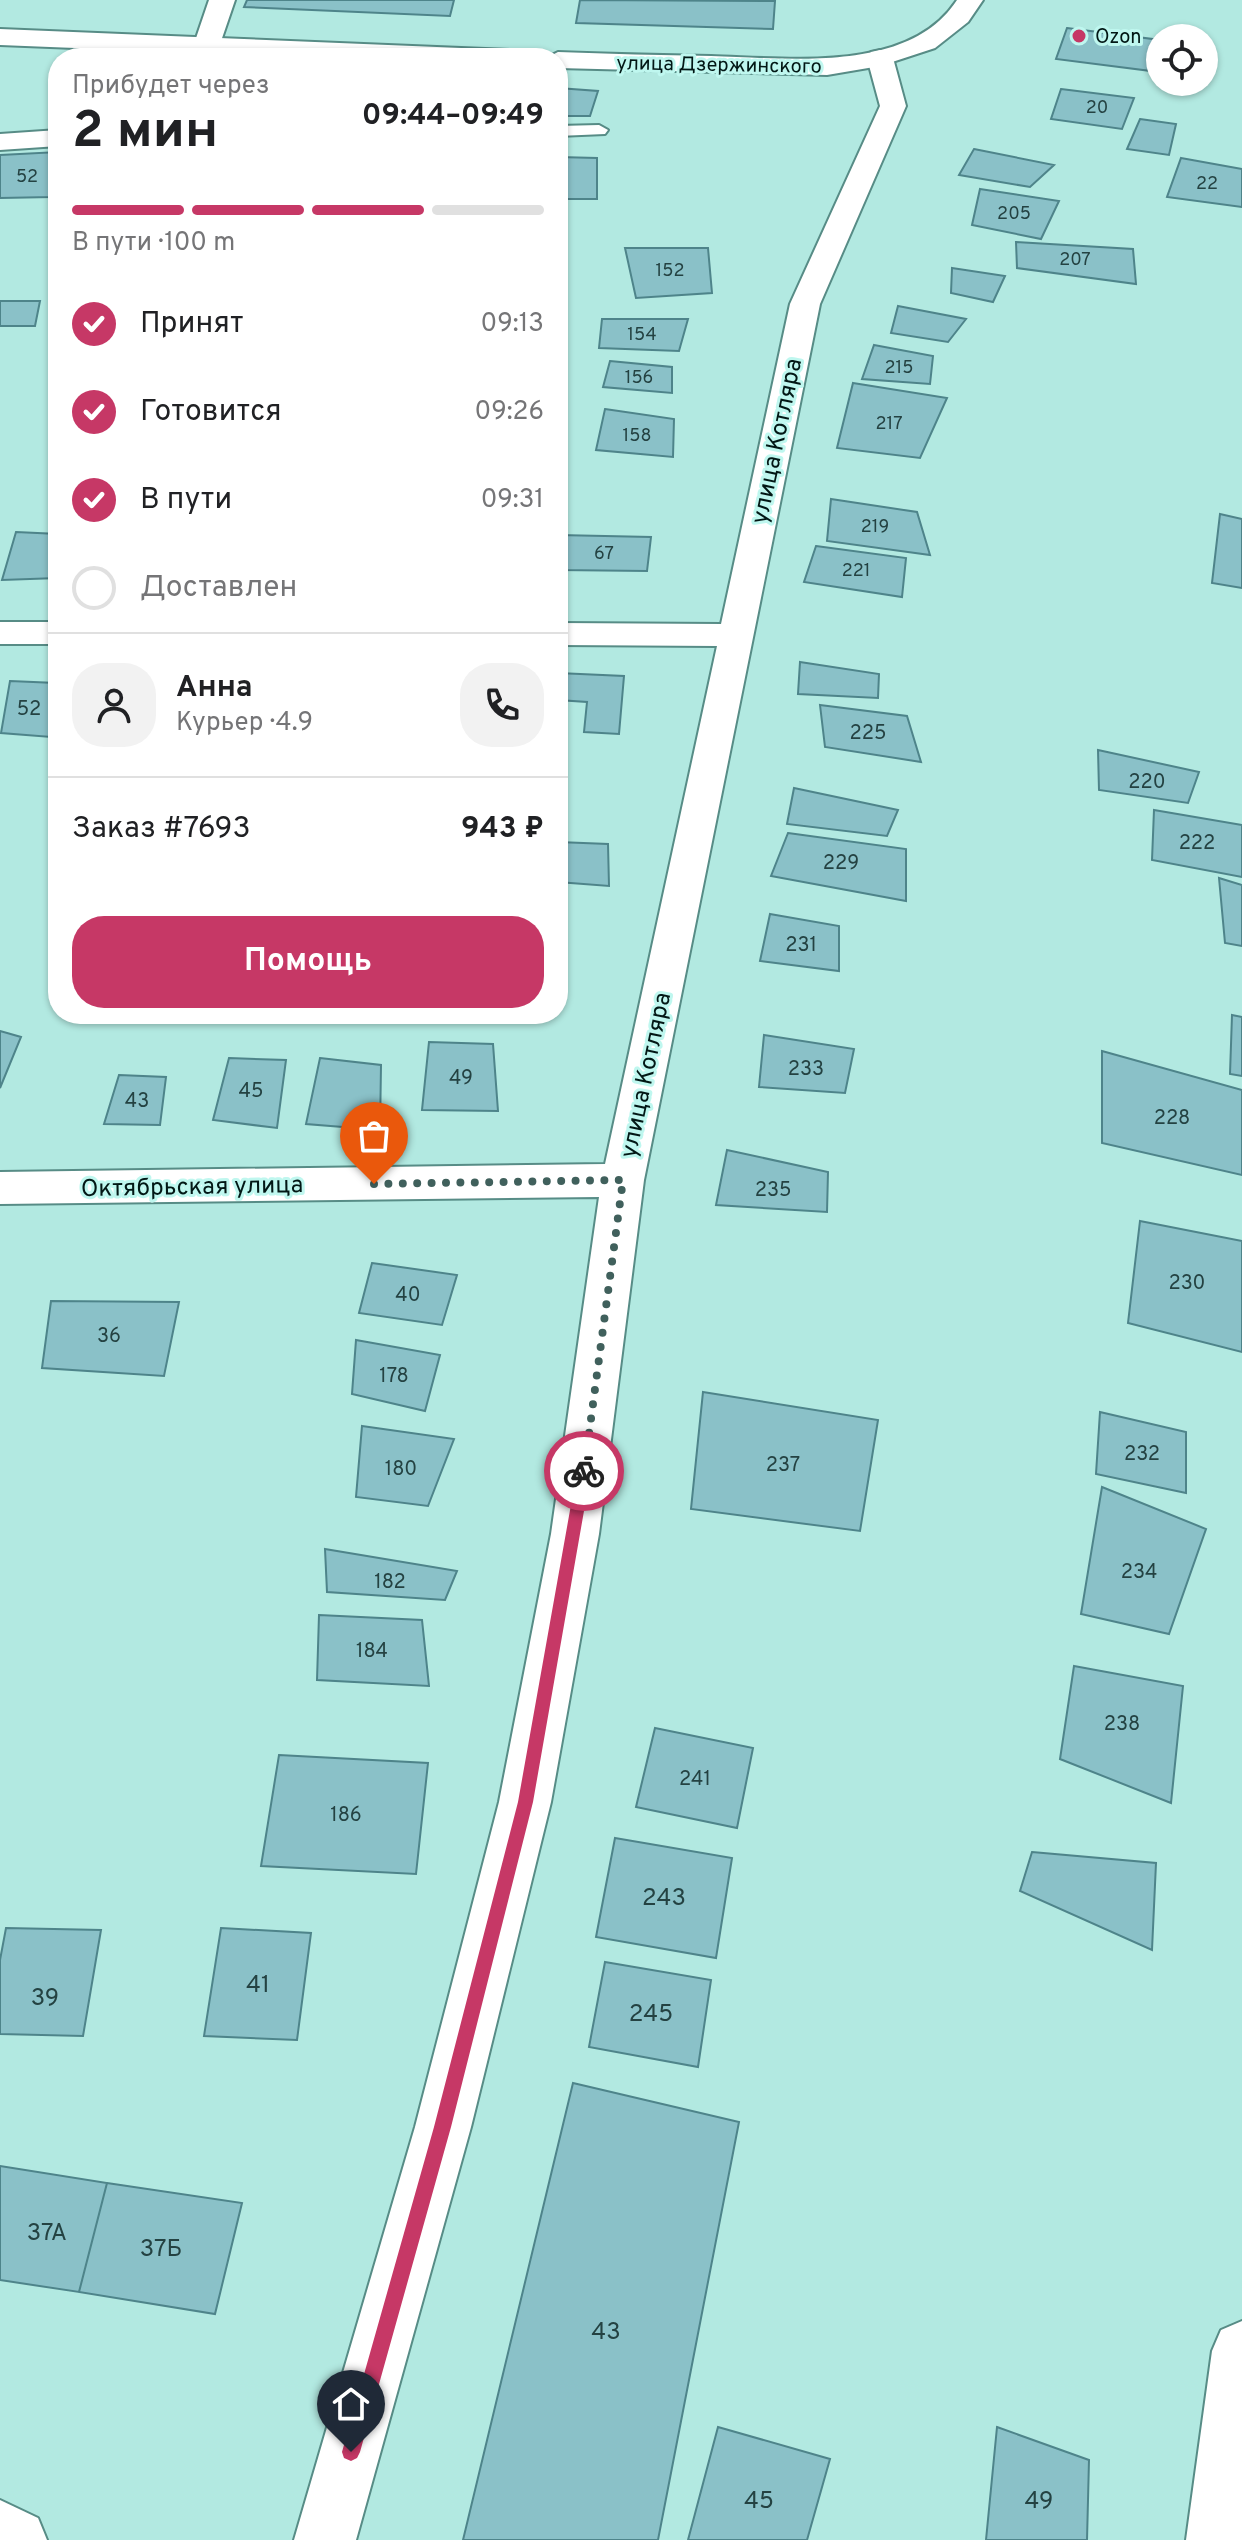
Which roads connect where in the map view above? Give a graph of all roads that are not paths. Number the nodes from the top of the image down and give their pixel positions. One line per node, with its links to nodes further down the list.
1 (222, 0): 4 (street)
2 (970, 0): 8 (street)
3 (0, 37): 5 (street)
4 (206, 47): 6 (street); 7 (street)
5 (91, 48)
6 (173, 48)
7 (234, 48)
8 (880, 58): 9 (street, улица Дзержинского); 17 (street, улица Котляра)
9 (568, 60)
10 (599, 130): 11 (lane)
11 (568, 131)
12 (48, 139): 13 (street)
13 (0, 142)
14 (0, 633): 15 (street)
15 (48, 633)
16 (568, 634): 17 (street)
17 (736, 635): 18 (street, улица Котляра)
18 (623, 1180): 19 (street, Октябрьская улица); 23 (street, улица Котляра)
19 (0, 1188)
20 (1242, 2351): 24 (street)
21 (0, 2531): 22 (street)
22 (16, 2540)
23 (325, 2540)
24 (1217, 2540)

